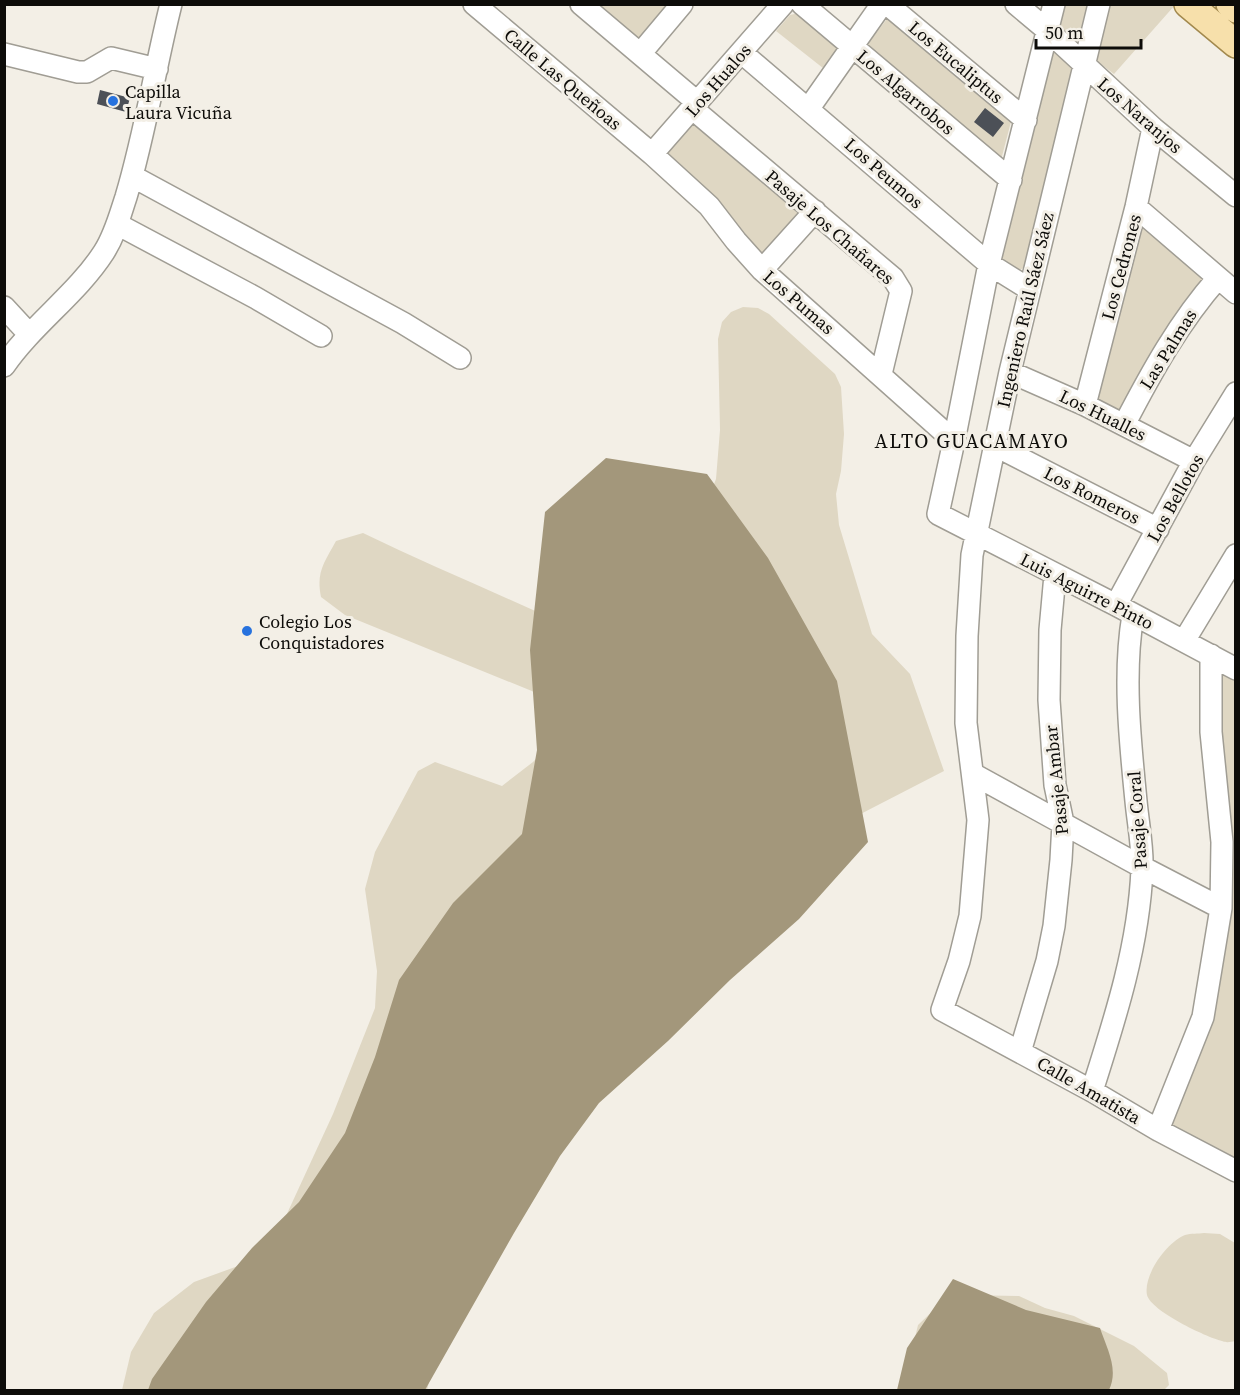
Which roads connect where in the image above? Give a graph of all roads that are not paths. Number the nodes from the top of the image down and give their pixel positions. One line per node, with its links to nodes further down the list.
1 (171, 4): 21 (street)
2 (474, 4): 26 (street, Calle Las Queñoas)
3 (581, 4): 19 (street, Pasaje Los Chañares)
4 (682, 4): 19 (street)
5 (783, 4): 17 (street, Los Hualos)
6 (802, 4): 16 (street, Los Algarrobos)
7 (884, 4): 16 (street); 24 (street, Los Eucaliptus)
8 (1016, 4): 14 (street, Los Naranjos)
9 (1054, 4): 14 (street)
10 (1098, 4): 20 (street, Ingeniero Raúl Sáez Sáez)
11 (1188, 4): 15 (main road)
12 (1230, 4): 13 (main road)
13 (1236, 9)
14 (1047, 30): 20 (street, Los Naranjos); 24 (street)
15 (1236, 44)
16 (852, 47): 23 (street); 28 (street, Los Algarrobos)
17 (742, 53): 22 (street, Los Hualos); 23 (street, Los Peumos)
18 (4, 54): 21 (street)
19 (640, 54): 22 (street, Pasaje Los Chañares)
20 (1083, 64): 25 (street, Los Naranjos); 36 (street, Ingeniero Raúl Sáez Sáez)
21 (157, 69): 27 (street)
22 (695, 106): 26 (street, Los Hualos); 31 (street, Pasaje Los Chañares)
23 (809, 108): 33 (street, Los Peumos)
24 (1026, 120): 28 (street)
25 (1153, 128): 29 (street, Los Naranjos); 30 (street, Los Cedrones)
26 (652, 154): 34 (street, Los Pumas)
27 (132, 176): 32 (street); 41 (street)
28 (1011, 180): 33 (street)
29 (1236, 196)
30 (1136, 207): 35 (street); 46 (street, Los Cedrones)
31 (814, 211): 34 (street); 44 (street, Pasaje Los Chañares)
32 (117, 224): 39 (street); 40 (street)
33 (989, 264): 36 (street, Los Peumos); 48 (street)
34 (762, 270): 44 (street, Los Pumas)
35 (1218, 278): 37 (street); 47 (street, Las Palmas)
36 (1029, 289): 43 (street, Ingeniero Raúl Sáez Sáez)
37 (1236, 293)
38 (4, 307): 39 (street)
39 (29, 334): 42 (street)
40 (321, 336)
41 (460, 358)
42 (4, 366)
43 (1010, 372): 46 (street, Los Hualles); 49 (street, Ingeniero Raúl Sáez Sáez)
44 (881, 374): 48 (street, Los Pumas)
45 (1236, 393): 50 (street, Los Bellotos)
46 (1085, 405): 47 (street, Los Hualles)
47 (1124, 425): 50 (street, Los Hualles)
48 (954, 441): 52 (street, Luis Aguirre Pinto)
49 (994, 445): 51 (street, Los Romeros); 52 (street, Ingeniero Raúl Sáez Sáez)
50 (1194, 461): 51 (street, Los Bellotos)
51 (1158, 529): 55 (street, Los Bellotos)
52 (976, 534): 54 (street, Luis Aguirre Pinto); 59 (street, Ingeniero Raúl Sáez Sáez)
53 (1234, 563): 56 (street)
54 (1055, 575): 55 (street, Luis Aguirre Pinto); 60 (street, Pasaje Ambar)
55 (1124, 610): 56 (street, Luis Aguirre Pinto); 61 (street, Pasaje Coral)
56 (1184, 641): 57 (street, Luis Aguirre Pinto)
57 (1211, 655): 58 (street, Luis Aguirre Pinto); 62 (street)
58 (1236, 669)
59 (973, 774): 60 (street); 63 (street, Ingeniero Raúl Sáez Sáez)
60 (1063, 823): 61 (street); 64 (street, Pasaje Ambar)
61 (1142, 867): 62 (street); 65 (street, Pasaje Coral)
62 (1221, 908): 66 (street)
63 (942, 1010): 64 (street, Calle Amatista)
64 (1020, 1052): 65 (street, Calle Amatista)
65 (1092, 1091): 66 (street, Calle Amatista)
66 (1158, 1130): 67 (street, Calle Amatista)
67 (1236, 1171)

